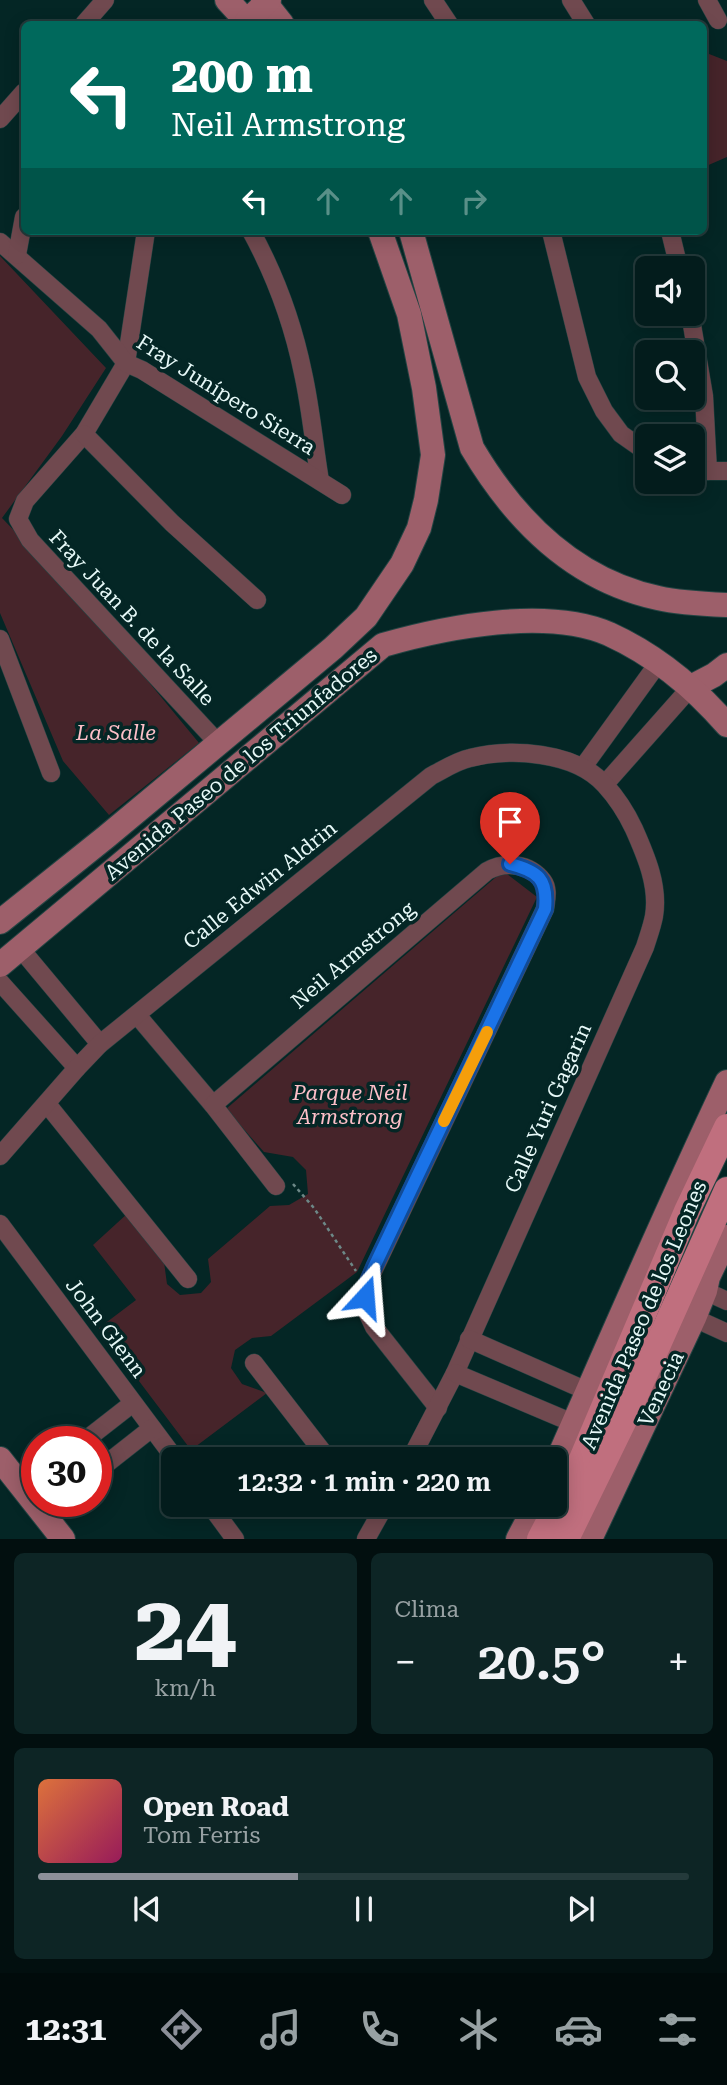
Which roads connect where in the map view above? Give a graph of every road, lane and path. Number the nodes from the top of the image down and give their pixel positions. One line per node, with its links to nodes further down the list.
1 (105, 0): 8 (street)
2 (227, 0): 9 (street)
3 (433, 0): 12 (street)
4 (571, 0): 13 (street)
5 (707, 0): 7 (street)
6 (266, 1): 10 (street); 11 (street)
7 (718, 20)
8 (87, 21)
9 (244, 21)
10 (248, 21)
11 (280, 21)
12 (447, 21)
13 (584, 21)
14 (21, 96): 15 (street)
15 (0, 119)
16 (21, 234): 24 (street)
17 (145, 235): 27 (street)
18 (253, 235): 35 (street)
19 (381, 235): 32 (street, Avenida Paseo de los Triunfadores)
20 (413, 235): 31 (street)
21 (552, 235): 30 (street)
22 (671, 235): 25 (street)
23 (0, 242): 24 (street, Fray Junípero Sierra)
24 (17, 256): 27 (street, Fray Junípero Sierra)
25 (676, 256)
26 (693, 326): 28 (street)
27 (126, 363): 29 (street); 35 (street, Fray Junípero Sierra)
28 (702, 424)
29 (84, 434): 37 (street); 46 (street, Fray Juan B. de la Salle)
30 (635, 444)
31 (472, 448): 32 (street); 38 (street)
32 (433, 454): 39 (street, Avenida Paseo de los Triunfadores)
33 (705, 469): 34 (street)
34 (727, 471)
35 (320, 481): 36 (street, Fray Junípero Sierra)
36 (342, 495)
37 (257, 600)
38 (727, 605)
39 (366, 617): 41 (street); 46 (street, Avenida Paseo de los Triunfadores)
40 (0, 639): 47 (street)
41 (383, 645): 42 (street, Avenida Paseo de los Triunfadores); 50 (street, Avenida Paseo de los Triunfadores)
42 (659, 662): 44 (street, Avenida Paseo de los Triunfadores); 48 (street)
43 (727, 665): 44 (street)
44 (691, 687): 45 (street, Avenida Paseo de los Triunfadores); 48 (street)
45 (727, 725)
46 (218, 743): 49 (street, Avenida Paseo de los Triunfadores)
47 (51, 773)
48 (594, 776): 53 (street, Calle Edwin Aldrin); 73 (street, Calle Yuri Gagarin)
49 (0, 922)
50 (20, 948): 51 (street, Avenida Paseo de los Triunfadores); 54 (street)
51 (0, 965)
52 (0, 982): 55 (street)
53 (137, 1015): 54 (street, Calle Edwin Aldrin); 58 (street)
54 (100, 1044): 55 (street, Calle Edwin Aldrin)
55 (77, 1068): 57 (street, Calle Edwin Aldrin)
56 (727, 1082): 59 (street)
57 (47, 1104): 60 (street, Calle Edwin Aldrin); 67 (street)
58 (212, 1105): 61 (street); 68 (street, Neil Armstrong)
59 (716, 1128): 64 (main road, Avenida Paseo de los Leones); 70 (street)
60 (0, 1156)
61 (276, 1186): 68 (path)
62 (727, 1190): 98 (main road, Avenida Paseo de los Leones)
63 (727, 1210): 69 (main road)
64 (685, 1216): 70 (main road); 97 (main road, Avenida Paseo de los Leones)
65 (0, 1224): 77 (street, John Glenn)
66 (727, 1237): 69 (street, Venecia)
67 (188, 1279)
68 (366, 1286): 78 (street)
69 (714, 1290): 71 (street, Venecia)
70 (626, 1308): 76 (street)
71 (694, 1318): 72 (street); 99 (street, Venecia)
72 (727, 1333)
73 (469, 1339): 75 (street, Calle Yuri Gagarin); 76 (street)
74 (254, 1363): 83 (street)
75 (454, 1373): 78 (street, Calle Yuri Gagarin); 79 (street)
76 (587, 1391): 79 (street)
77 (133, 1403): 80 (street); 81 (street, John Glenn)
78 (438, 1408): 84 (street, Calle Yuri Gagarin)
79 (573, 1423): 85 (street)
80 (104, 1426)
81 (152, 1428): 82 (street, John Glenn); 87 (street)
82 (166, 1447)
83 (320, 1447)
84 (417, 1447)
85 (563, 1447)
86 (0, 1459): 88 (street)
87 (112, 1459)
88 (21, 1476)
89 (54, 1517): 93 (street)
90 (219, 1517): 94 (street)
91 (378, 1517): 95 (street)
92 (530, 1517): 96 (street)
93 (63, 1539)
94 (235, 1539)
95 (366, 1539)
96 (518, 1539)
97 (540, 1539)
98 (566, 1539)
99 (590, 1539)

